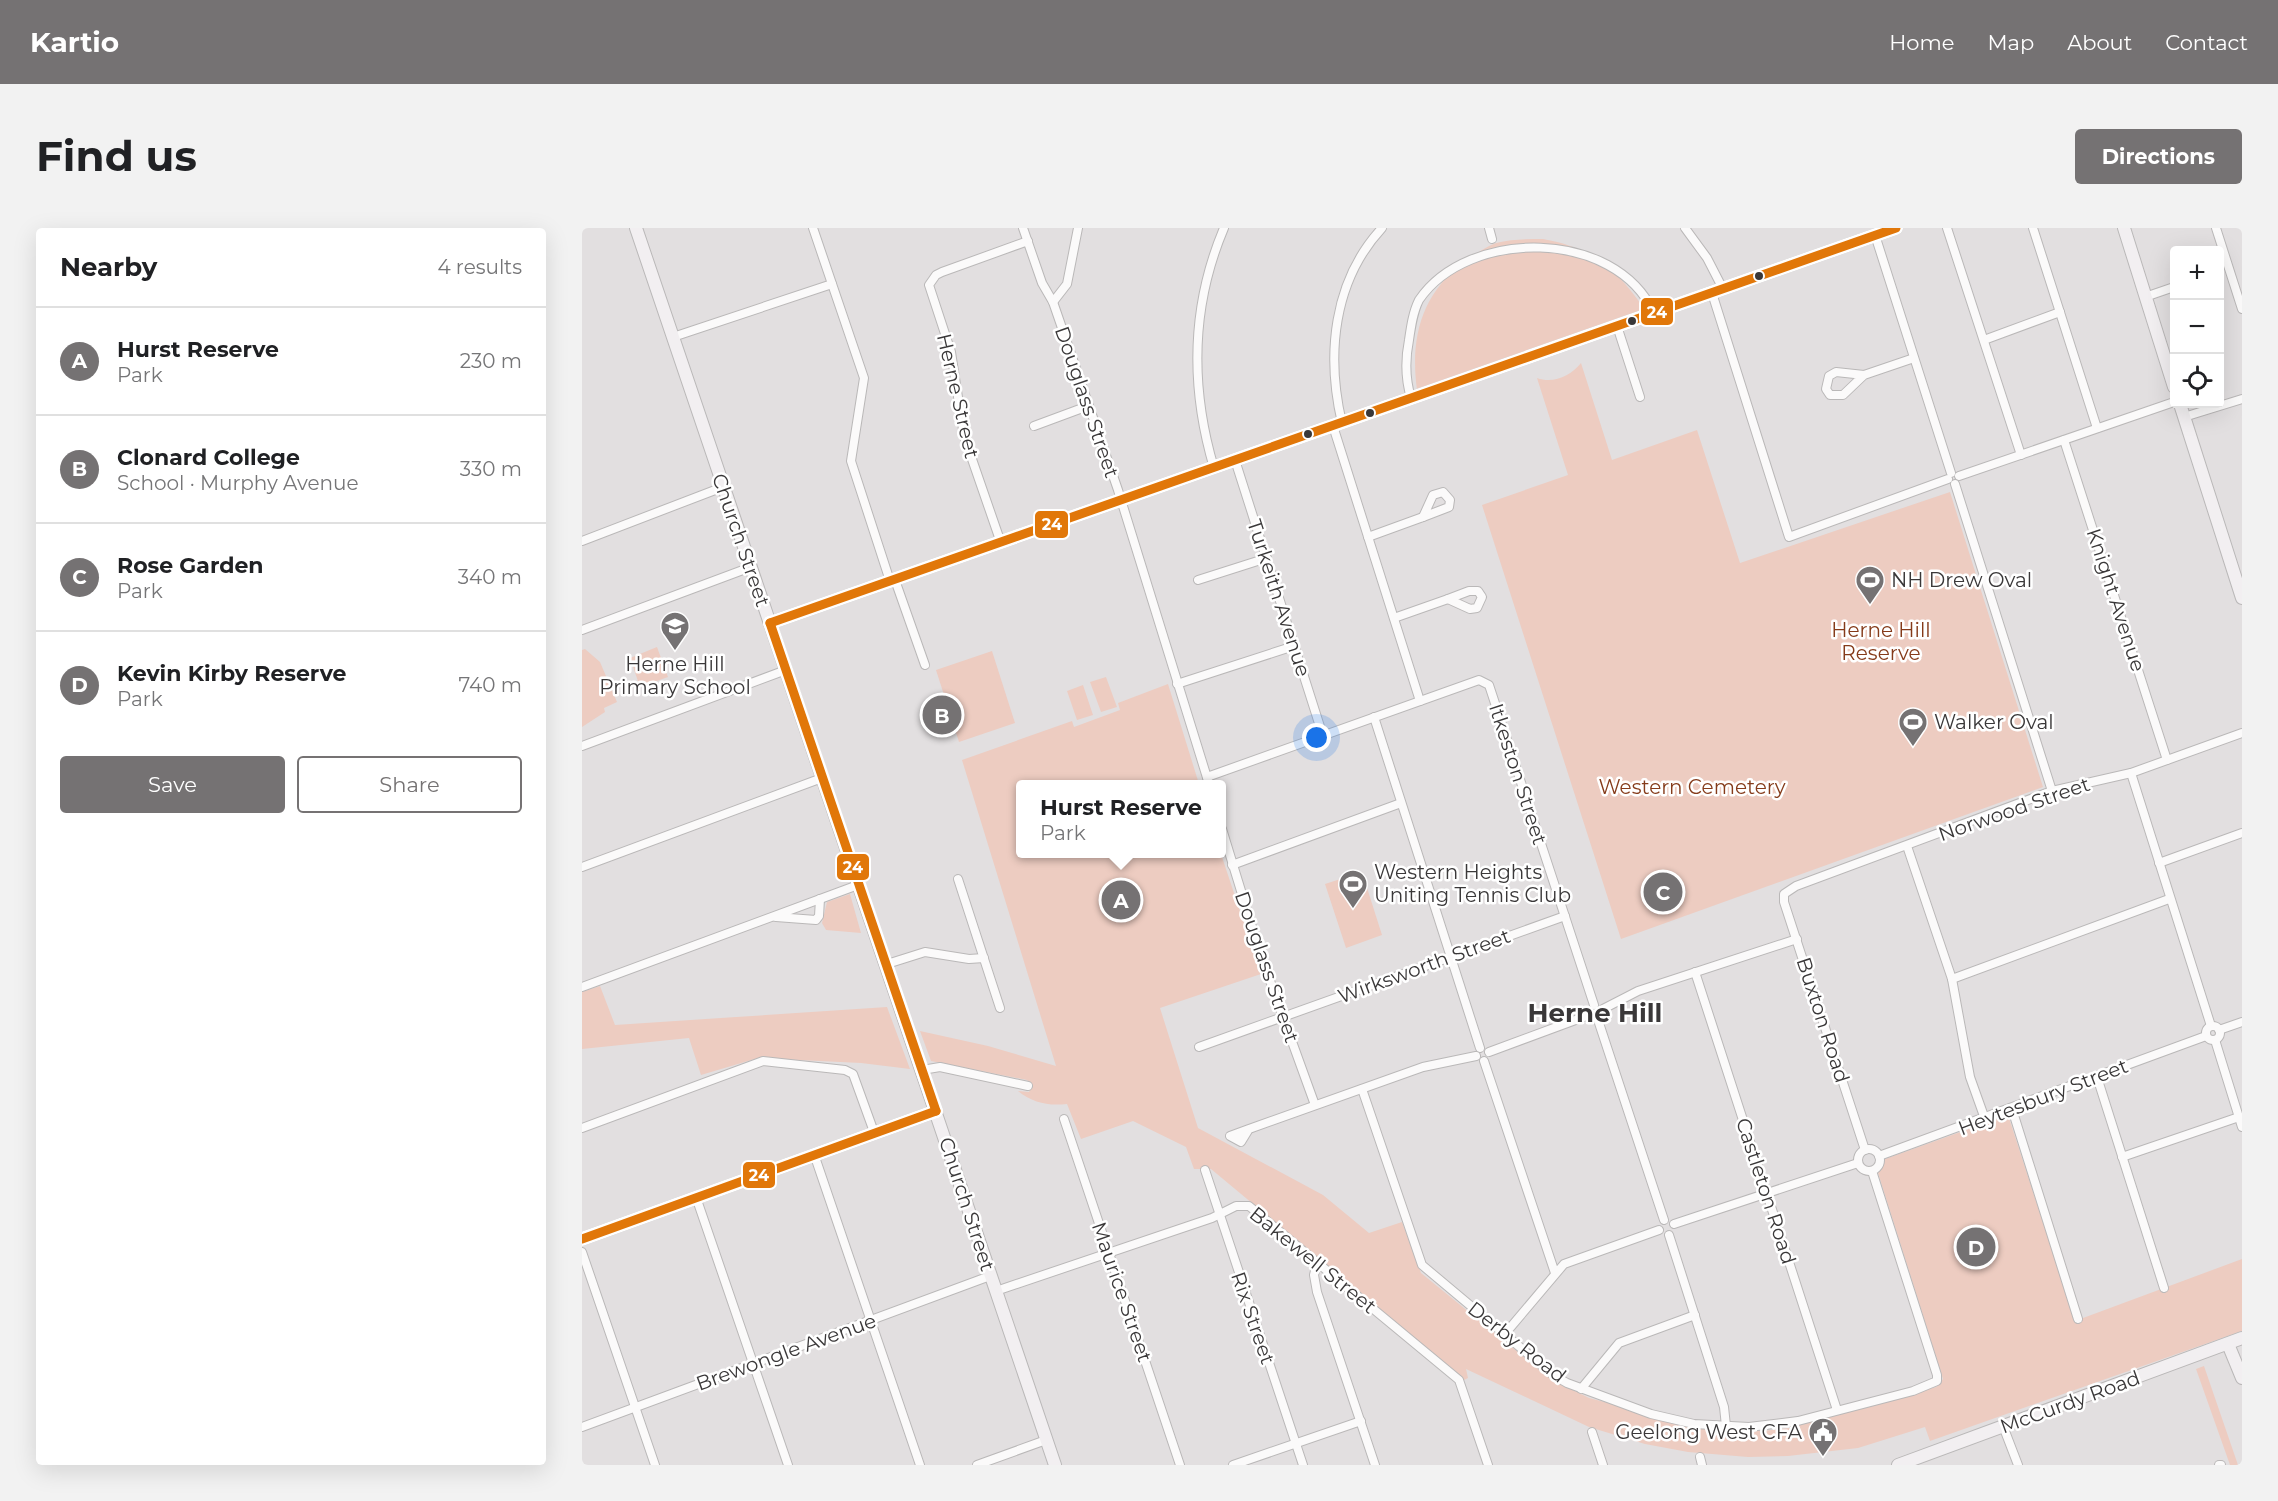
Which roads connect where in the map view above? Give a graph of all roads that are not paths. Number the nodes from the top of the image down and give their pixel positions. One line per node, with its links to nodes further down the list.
1 (636, 228): 30 (street, Church Street)
2 (813, 228): 21 (street)
3 (1023, 228): 16 (street, Douglass Street)
4 (1078, 228): 25 (street)
5 (1224, 228): 48 (street)
6 (1489, 228): 15 (street)
7 (1685, 228): 23 (street)
8 (1896, 228): 14 (street)
9 (1947, 228): 31 (street)
10 (2032, 228): 27 (street)
11 (2124, 228): 24 (street)
12 (2216, 228): 19 (street)
13 (1377, 230): 42 (street)
14 (1871, 233): 23 (street); 32 (street)
15 (1492, 239)
16 (1028, 242): 25 (street, Douglass Street); 55 (street, Herne Street)
17 (1469, 250): 36 (street)
18 (1600, 250): 28 (street)
19 (2229, 268): 20 (street); 26 (street)
20 (2224, 270)
21 (832, 284): 30 (street); 59 (street)
22 (2170, 289): 24 (street)
23 (1718, 291): 28 (street); 49 (street)
24 (2145, 297): 33 (street)
25 (1053, 302): 39 (street, Douglass Street)
26 (2242, 309)
27 (2060, 312): 31 (street); 44 (street)
28 (1654, 313): 29 (street)
29 (1617, 326): 35 (street); 36 (street)
30 (673, 337): 50 (street, Church Street)
31 (1984, 340): 46 (street)
32 (1914, 358): 34 (street); 49 (street)
33 (2170, 372)
34 (1864, 375)
35 (1640, 397)
36 (1411, 398): 42 (street)
37 (2242, 399): 41 (street)
38 (2170, 404): 44 (street)
39 (1088, 406): 43 (street); 51 (street, Douglass Street)
40 (2181, 408): 41 (street)
41 (2184, 417): 60 (street)
42 (1337, 424): 47 (street); 53 (street)
43 (1034, 426)
44 (2097, 428): 45 (street)
45 (2064, 440): 46 (street); 74 (street, Knight Avenue)
46 (2021, 455): 49 (street)
47 (1235, 460): 48 (street); 56 (street, Turkeith Avenue)
48 (1214, 468): 51 (street)
49 (1953, 478): 79 (street)
50 (723, 487): 54 (street); 57 (street, Church Street)
51 (1120, 501): 55 (street); 68 (street, Douglass Street)
52 (1423, 517): 53 (street)
53 (1368, 537): 62 (street)
54 (582, 541)
55 (1001, 543): 59 (street)
56 (1267, 558): 58 (street); 65 (street, Turkeith Avenue)
57 (751, 567): 63 (street, Church Street); 64 (street)
58 (1198, 580)
59 (893, 581): 63 (street); 66 (street)
60 (2242, 598)
61 (1448, 599): 62 (street)
62 (1394, 618): 69 (street)
63 (770, 623): 67 (street, Church Street)
64 (582, 630)
65 (1294, 646): 68 (street); 72 (street, Turkeith Avenue)
66 (925, 665)
67 (786, 670): 73 (street); 76 (street, Church Street)
68 (1177, 684): 77 (street, Douglass Street)
69 (1420, 701): 70 (street); 92 (street, Itkeston Street)
70 (1374, 717): 72 (street); 80 (street)
71 (2242, 733): 74 (street, Norwood Street)
72 (1323, 735): 78 (street)
73 (582, 746)
74 (2167, 760): 75 (street, Norwood Street)
75 (2131, 773): 79 (street, Norwood Street); 84 (street)
76 (822, 778): 86 (street); 88 (street, Church Street)
77 (1208, 780)
78 (1210, 780)
79 (2052, 791): 83 (street, Norwood Street)
80 (1401, 803): 85 (street); 95 (street)
81 (2242, 833): 84 (street)
82 (1226, 845): 85 (street, Douglass Street)
83 (1907, 846): 89 (street, Norwood Street); 99 (street)
84 (2159, 863): 91 (street)
85 (1232, 865): 105 (street, Douglass Street)
86 (582, 867)
87 (958, 879): 96 (street)
88 (858, 885): 90 (street); 97 (street, Church Street)
89 (1787, 891): 94 (street, Buxton Road)
90 (820, 899): 93 (street); 93 (street)
91 (2169, 899): 99 (street); 108 (street)
92 (1565, 916): 95 (street, Wirksworth Street); 101 (street, Itkeston Street)
93 (772, 917): 100 (street)
94 (1797, 939): 98 (street); 127 (street, Buxton Road)
95 (1451, 956): 105 (street, Wirksworth Street); 112 (street)
96 (984, 958): 97 (street); 102 (street)
97 (886, 964): 113 (street, Church Street)
98 (1695, 972): 103 (street); 134 (street, Castleton Road)
99 (1952, 979): 122 (street)
100 (582, 987)
101 (1594, 1005): 103 (street); 104 (street)
102 (1000, 1008)
103 (1603, 1009): 106 (street)
104 (1589, 1015): 106 (street); 112 (street)
105 (1283, 1017): 111 (street, Wirksworth Street); 117 (street, Douglass Street)
106 (1598, 1020): 137 (street)
107 (2242, 1022): 108 (street)
108 (2215, 1028): 109 (street); 110 (street)
109 (2206, 1036): 110 (street); 114 (street, Heytesbury Street)
110 (2215, 1040): 120 (street)
111 (1199, 1047)
112 (1480, 1055): 116 (street); 145 (street)
113 (922, 1070): 115 (street); 119 (street, Church Street)
114 (2097, 1077): 118 (street, Heytesbury Street); 130 (street)
115 (1028, 1086)
116 (1362, 1089): 117 (street); 152 (street, Derby Road)
117 (1316, 1105): 125 (street)
118 (2012, 1109): 122 (street, Heytesbury Street); 150 (street)
119 (936, 1111): 126 (street); 146 (street, Church Street)
120 (2239, 1117): 123 (street); 130 (street)
121 (1064, 1119): 143 (street, Maurice Street)
122 (1985, 1119): 129 (street, Heytesbury Street)
123 (2242, 1127)
124 (582, 1128): 126 (street)
125 (1250, 1129)
126 (874, 1132): 128 (street)
127 (1865, 1150): 129 (street); 131 (street)
128 (814, 1154): 135 (street); 151 (street)
129 (1879, 1156): 133 (street)
130 (2122, 1157): 147 (street)
131 (1858, 1163): 133 (street); 134 (street)
132 (1205, 1170): 136 (street, Rix Street)
133 (1872, 1171): 159 (street, Derby Road)
134 (1766, 1194): 138 (street); 159 (street, Castleton Road)
135 (696, 1197): 141 (street); 155 (street)
136 (1219, 1215): 143 (street, Bakewell Street); 144 (street, Bakewell Street); 166 (street, Rix Street)
137 (1664, 1220): 138 (street); 139 (street)
138 (1674, 1224): 140 (street)
139 (1659, 1230): 140 (street); 145 (street)
140 (1669, 1235): 149 (street)
141 (582, 1239)
142 (582, 1252): 158 (street)
143 (1108, 1252): 148 (street, Bakewell Street); 172 (street, Maurice Street)
144 (1317, 1263): 160 (street); 176 (street, Bakewell Street)
145 (1555, 1273): 152 (street)
146 (990, 1276): 148 (street, Church Street); 151 (street, Brewongle Avenue)
147 (2164, 1288)
148 (996, 1291): 165 (street, Church Street)
149 (1695, 1316): 157 (street); 161 (street)
150 (2078, 1319)
151 (871, 1321): 155 (street, Brewongle Avenue); 169 (street)
152 (1504, 1335): 157 (street, Derby Road)
153 (2242, 1338): 154 (street, McCurdy Road)
154 (2228, 1344): 156 (street); 162 (street, McCurdy Road)
155 (753, 1364): 158 (street, Brewongle Avenue); 168 (street)
156 (2242, 1378)
157 (1581, 1389): 161 (street, Derby Road)
158 (635, 1408): 163 (street, Brewongle Avenue); 167 (street)
159 (1837, 1410): 161 (street, Derby Road)
160 (1361, 1421): 166 (street); 175 (street)
161 (1726, 1426)
162 (2003, 1426): 178 (street, McCurdy Road); 179 (street)
163 (582, 1427)
164 (1592, 1432): 177 (street)
165 (1046, 1440): 170 (street); 171 (street, Church Street)
166 (1296, 1443): 173 (street); 174 (street, Rix Street)
167 (655, 1465)
168 (788, 1465)
169 (920, 1465)
170 (976, 1465)
171 (1054, 1465)
172 (1180, 1465)
173 (1233, 1465)
174 (1303, 1465)
175 (1375, 1465)
176 (1488, 1465)
177 (1603, 1465)
178 (1898, 1465)
179 (2018, 1465)

